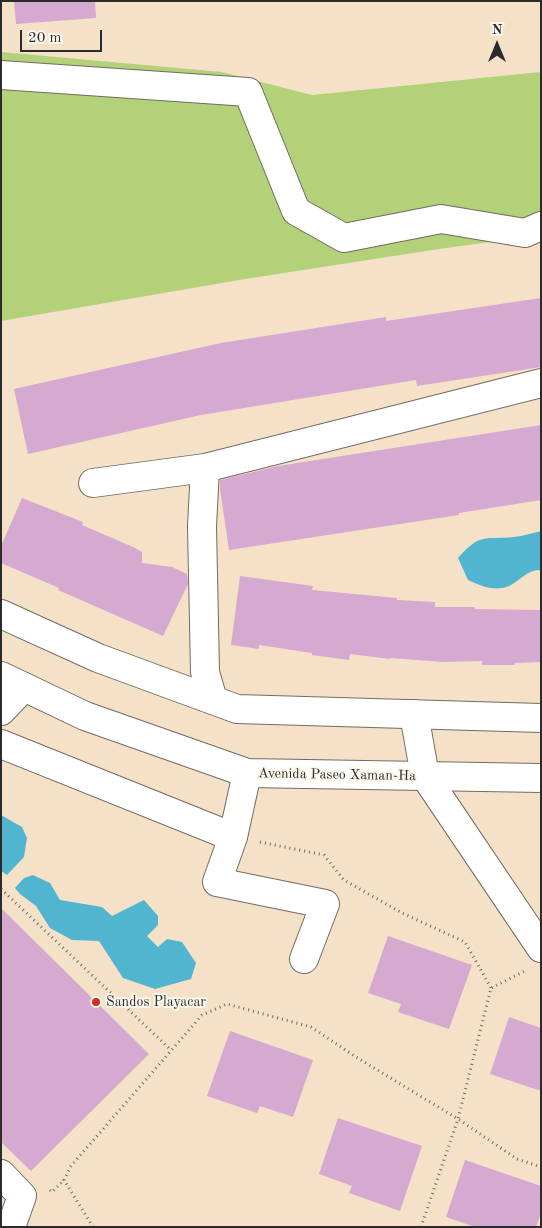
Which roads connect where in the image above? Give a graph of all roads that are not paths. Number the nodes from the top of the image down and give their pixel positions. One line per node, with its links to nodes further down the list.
1 (1, 75): 2 (main road)
2 (541, 226)
3 (541, 383): 4 (main road)
4 (205, 468): 5 (main road); 8 (main road)
5 (93, 483)
6 (1, 614): 8 (main road)
7 (13, 681): 9 (main road); 13 (main road, Avenida Paseo Xaman-Ha)
8 (213, 700): 10 (main road)
9 (1, 711)
10 (414, 714): 11 (main road); 14 (main road)
11 (541, 718)
12 (1, 744): 16 (main road)
13 (247, 773): 14 (main road, Avenida Paseo Xaman-Ha); 16 (main road)
14 (425, 776): 15 (main road, Avenida Paseo Xaman-Ha); 17 (main road)
15 (541, 778)
16 (232, 837): 18 (main road)
17 (537, 958)
18 (304, 959)
19 (1, 1174): 20 (main road)
20 (11, 1227)

